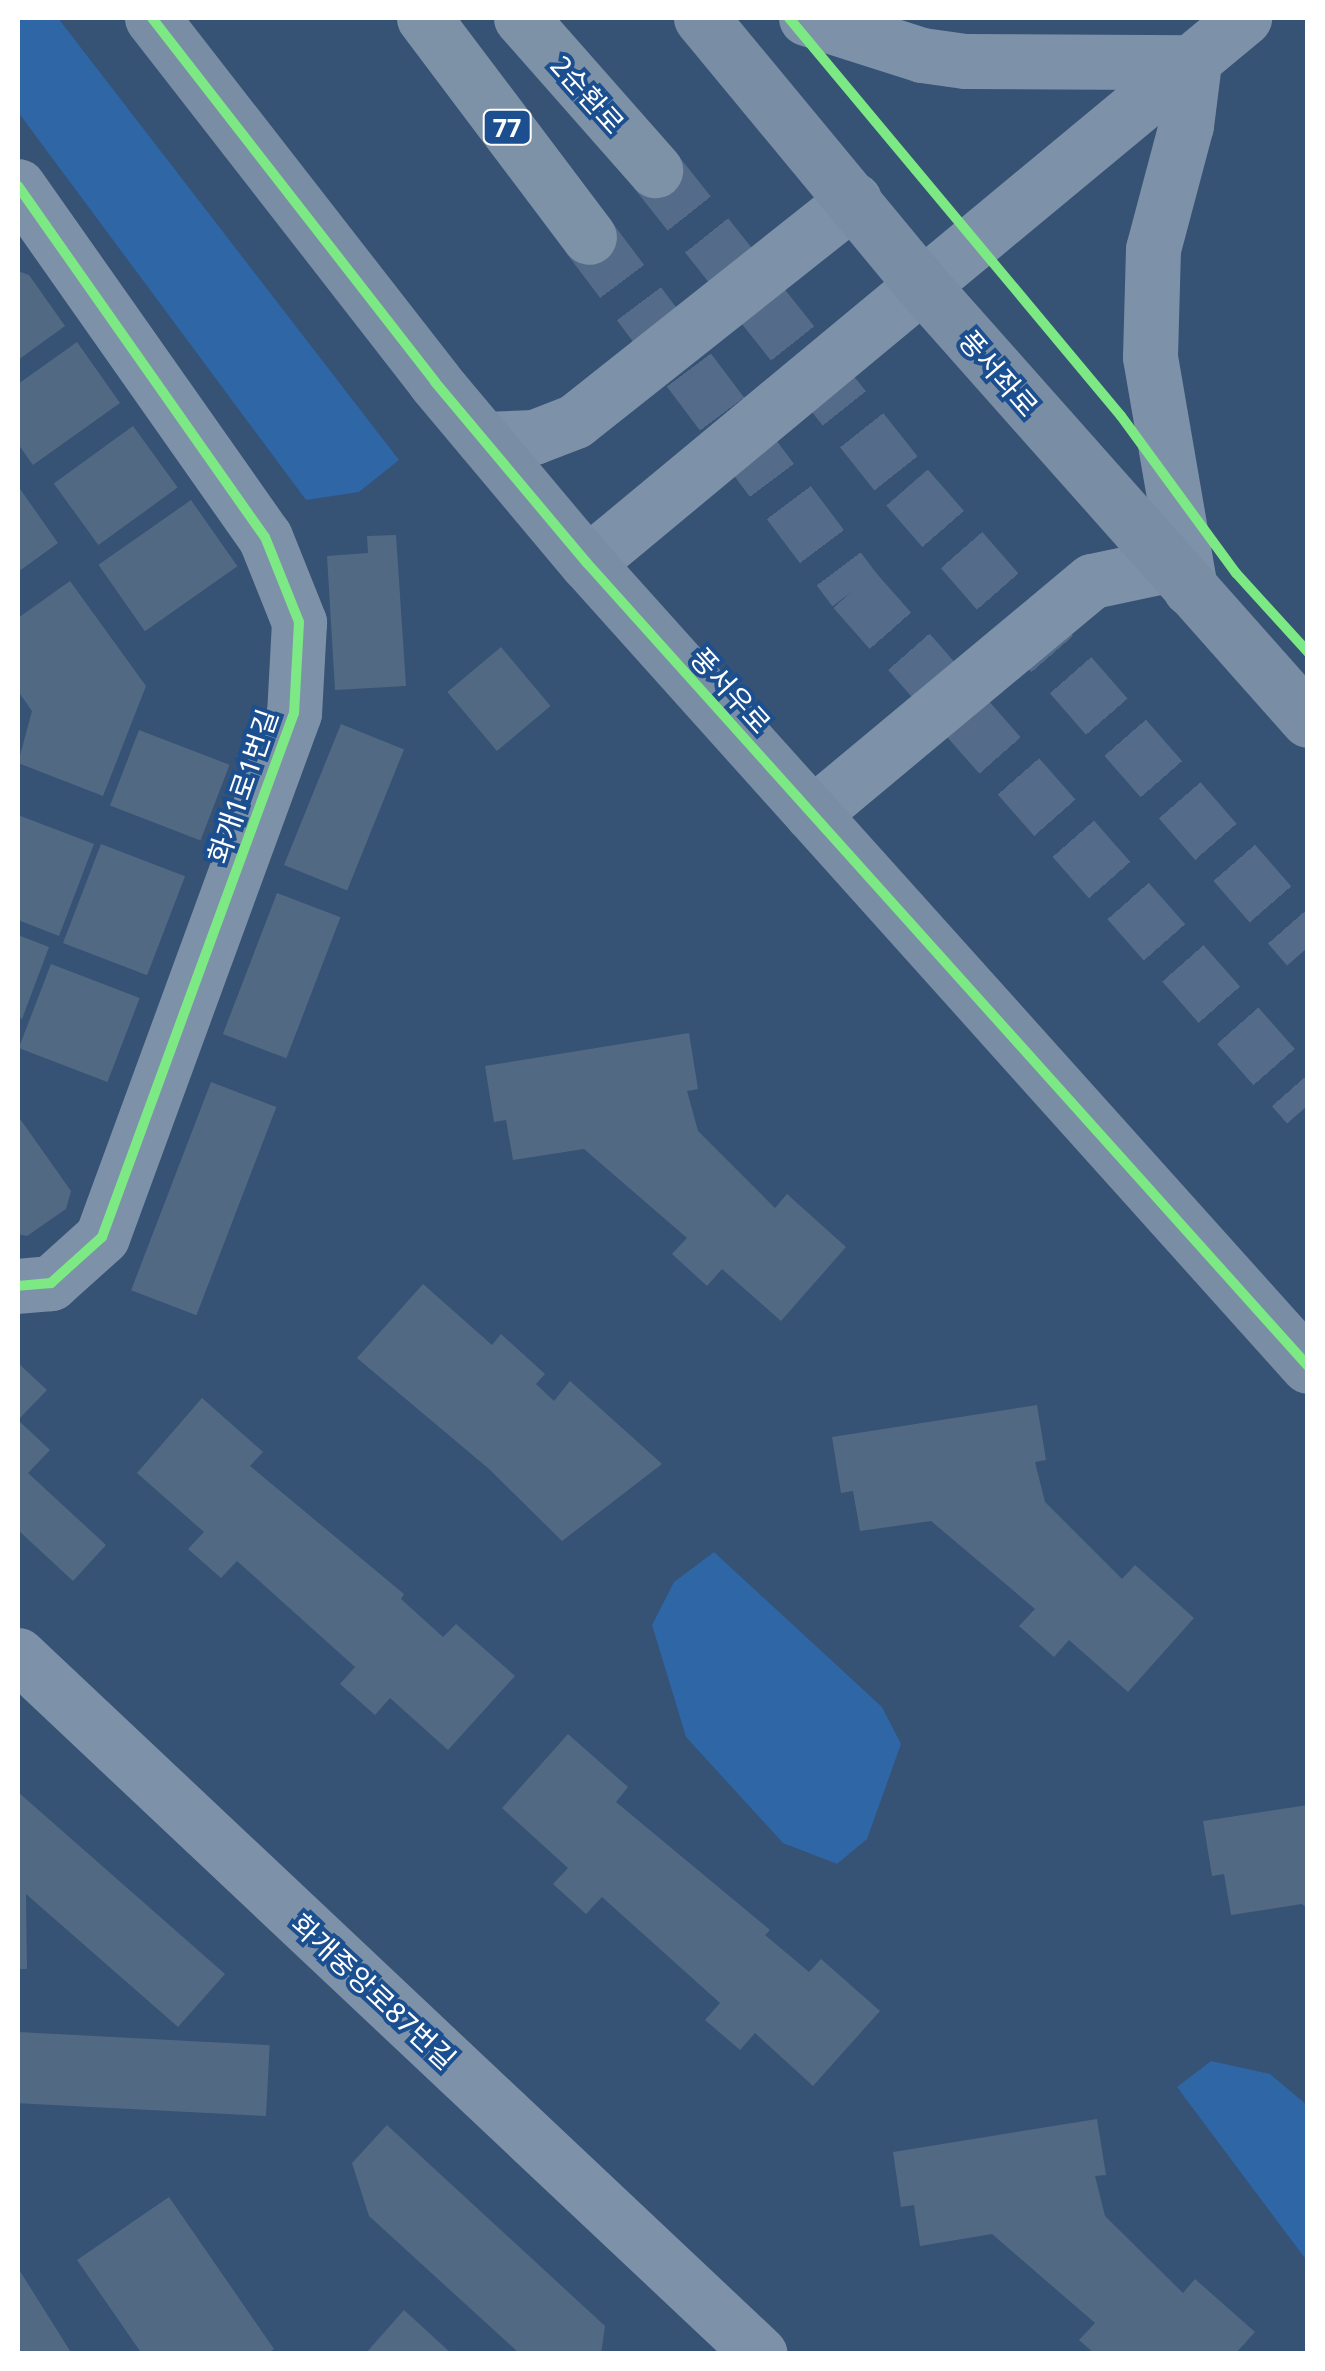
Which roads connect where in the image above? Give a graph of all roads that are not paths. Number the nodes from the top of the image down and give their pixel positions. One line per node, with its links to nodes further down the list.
1 (152, 18): 13 (street, 풍서우로)
2 (424, 18): 11 (highway, 77)
3 (521, 18): 8 (highway, 2순환로)
4 (701, 18): 10 (street, 풍서좌로)
5 (806, 18): 7 (street)
6 (1244, 18): 7 (street)
7 (1194, 62): 12 (street); 15 (street)
8 (655, 170)
9 (18, 188): 18 (street, 화개1로1번길)
10 (854, 200): 12 (street, 풍서좌로); 13 (street)
11 (589, 237)
12 (921, 284): 14 (street); 15 (street, 풍서좌로)
13 (483, 439): 14 (street, 풍서우로)
14 (587, 563): 17 (street, 풍서우로)
15 (1179, 577): 16 (street, 풍서좌로); 17 (street)
16 (1308, 720)
17 (812, 814): 19 (street, 풍서우로)
18 (18, 1286)
19 (1308, 1366)
20 (18, 1655): 21 (street, 화개중앙로87번길)
21 (729, 2344)

